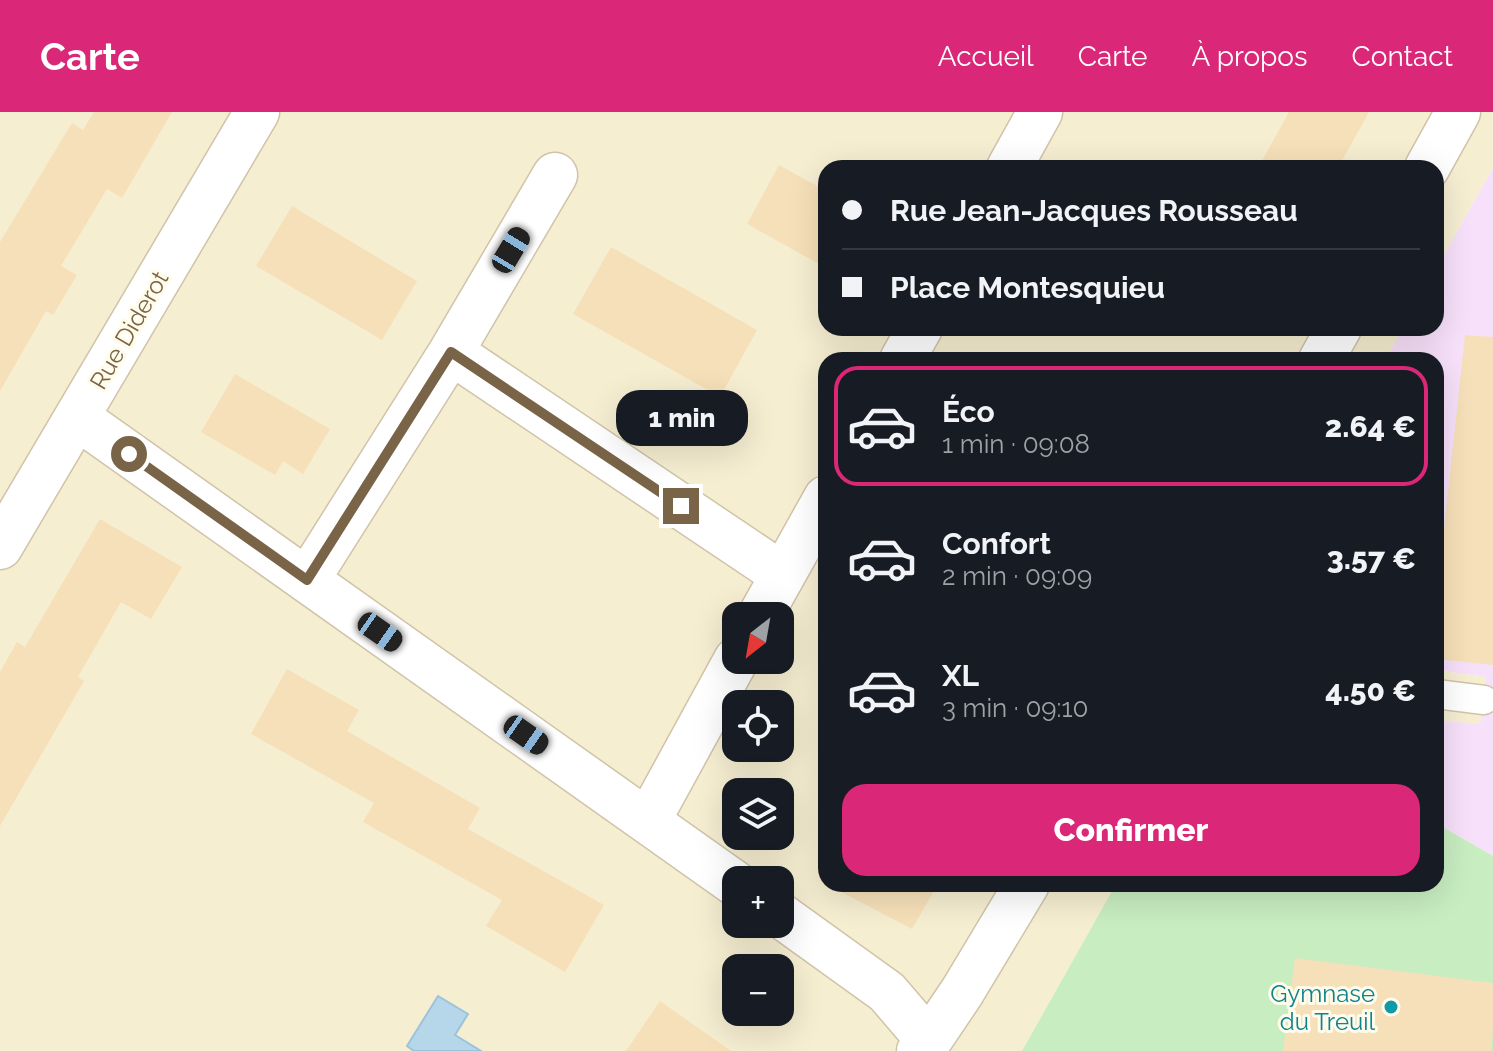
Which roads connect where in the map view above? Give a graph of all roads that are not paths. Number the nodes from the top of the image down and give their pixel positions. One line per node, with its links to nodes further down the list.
1 (257, 112): 8 (street, Rue Diderot)
2 (1040, 112): 4 (street)
3 (1458, 112): 5 (street)
4 (1013, 160)
5 (1431, 160)
6 (555, 175): 7 (street)
7 (451, 352): 11 (street); 12 (street)
8 (78, 418): 10 (street, Rue Diderot); 12 (street)
9 (818, 512): 11 (street)
10 (0, 547)
11 (783, 575): 13 (street)
12 (307, 580): 17 (street)
13 (768, 602)
14 (728, 674): 17 (street)
15 (1444, 695): 16 (lane)
16 (1484, 700)
17 (648, 821): 18 (street)
18 (722, 874)
19 (1022, 892): 21 (street)
20 (794, 925): 21 (street)
21 (924, 1046)

